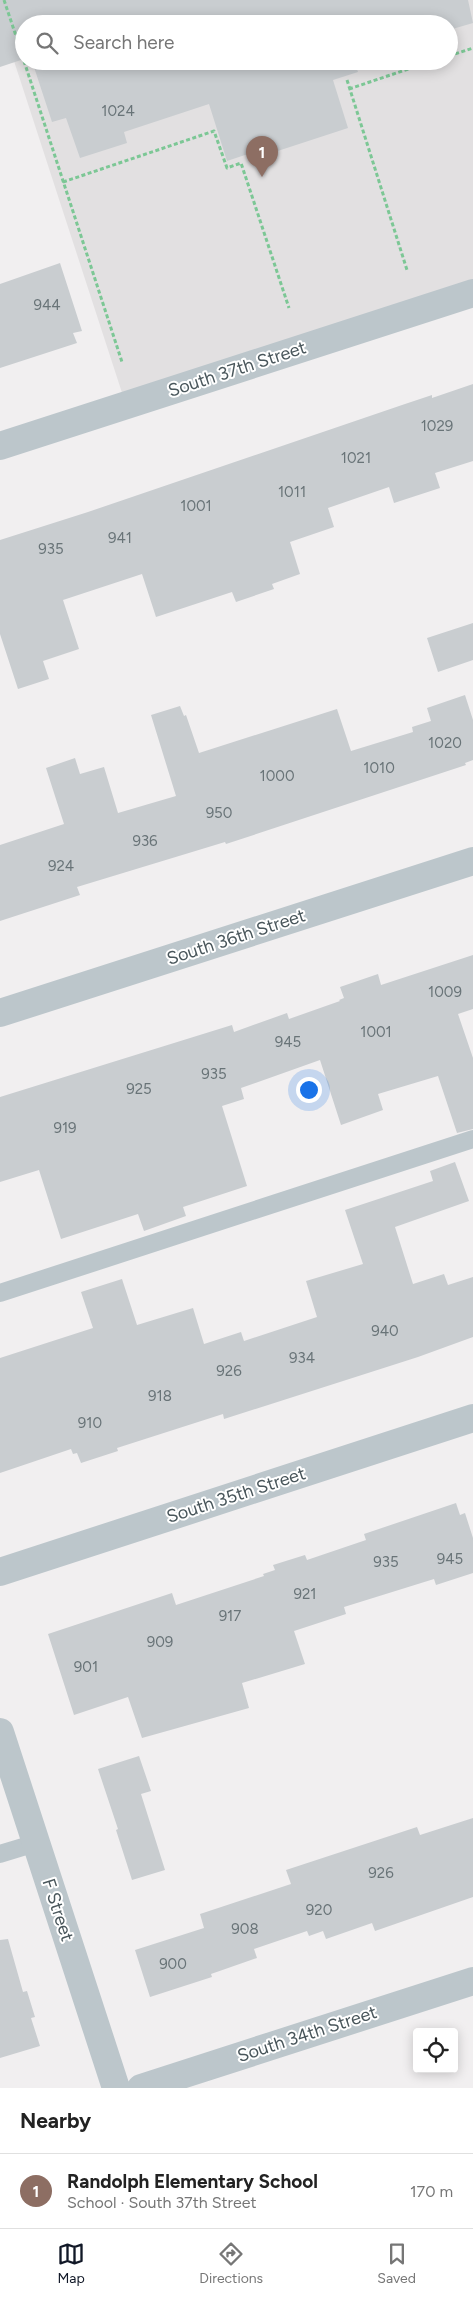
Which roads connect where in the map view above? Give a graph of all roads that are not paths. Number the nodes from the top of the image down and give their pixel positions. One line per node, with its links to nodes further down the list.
1 (473, 293): 2 (street, South 37th Street)
2 (0, 446)
3 (473, 860): 4 (street, South 36th Street)
4 (0, 1013)
5 (473, 1139): 6 (lane)
6 (0, 1292)
7 (473, 1418): 8 (street, South 35th Street)
8 (0, 1572)
9 (0, 1732): 10 (street, F Street)
10 (36, 1843): 11 (lane); 13 (street, F Street)
11 (0, 1854)
12 (473, 1981): 14 (street, South 34th Street)
13 (116, 2088)
14 (141, 2088)

